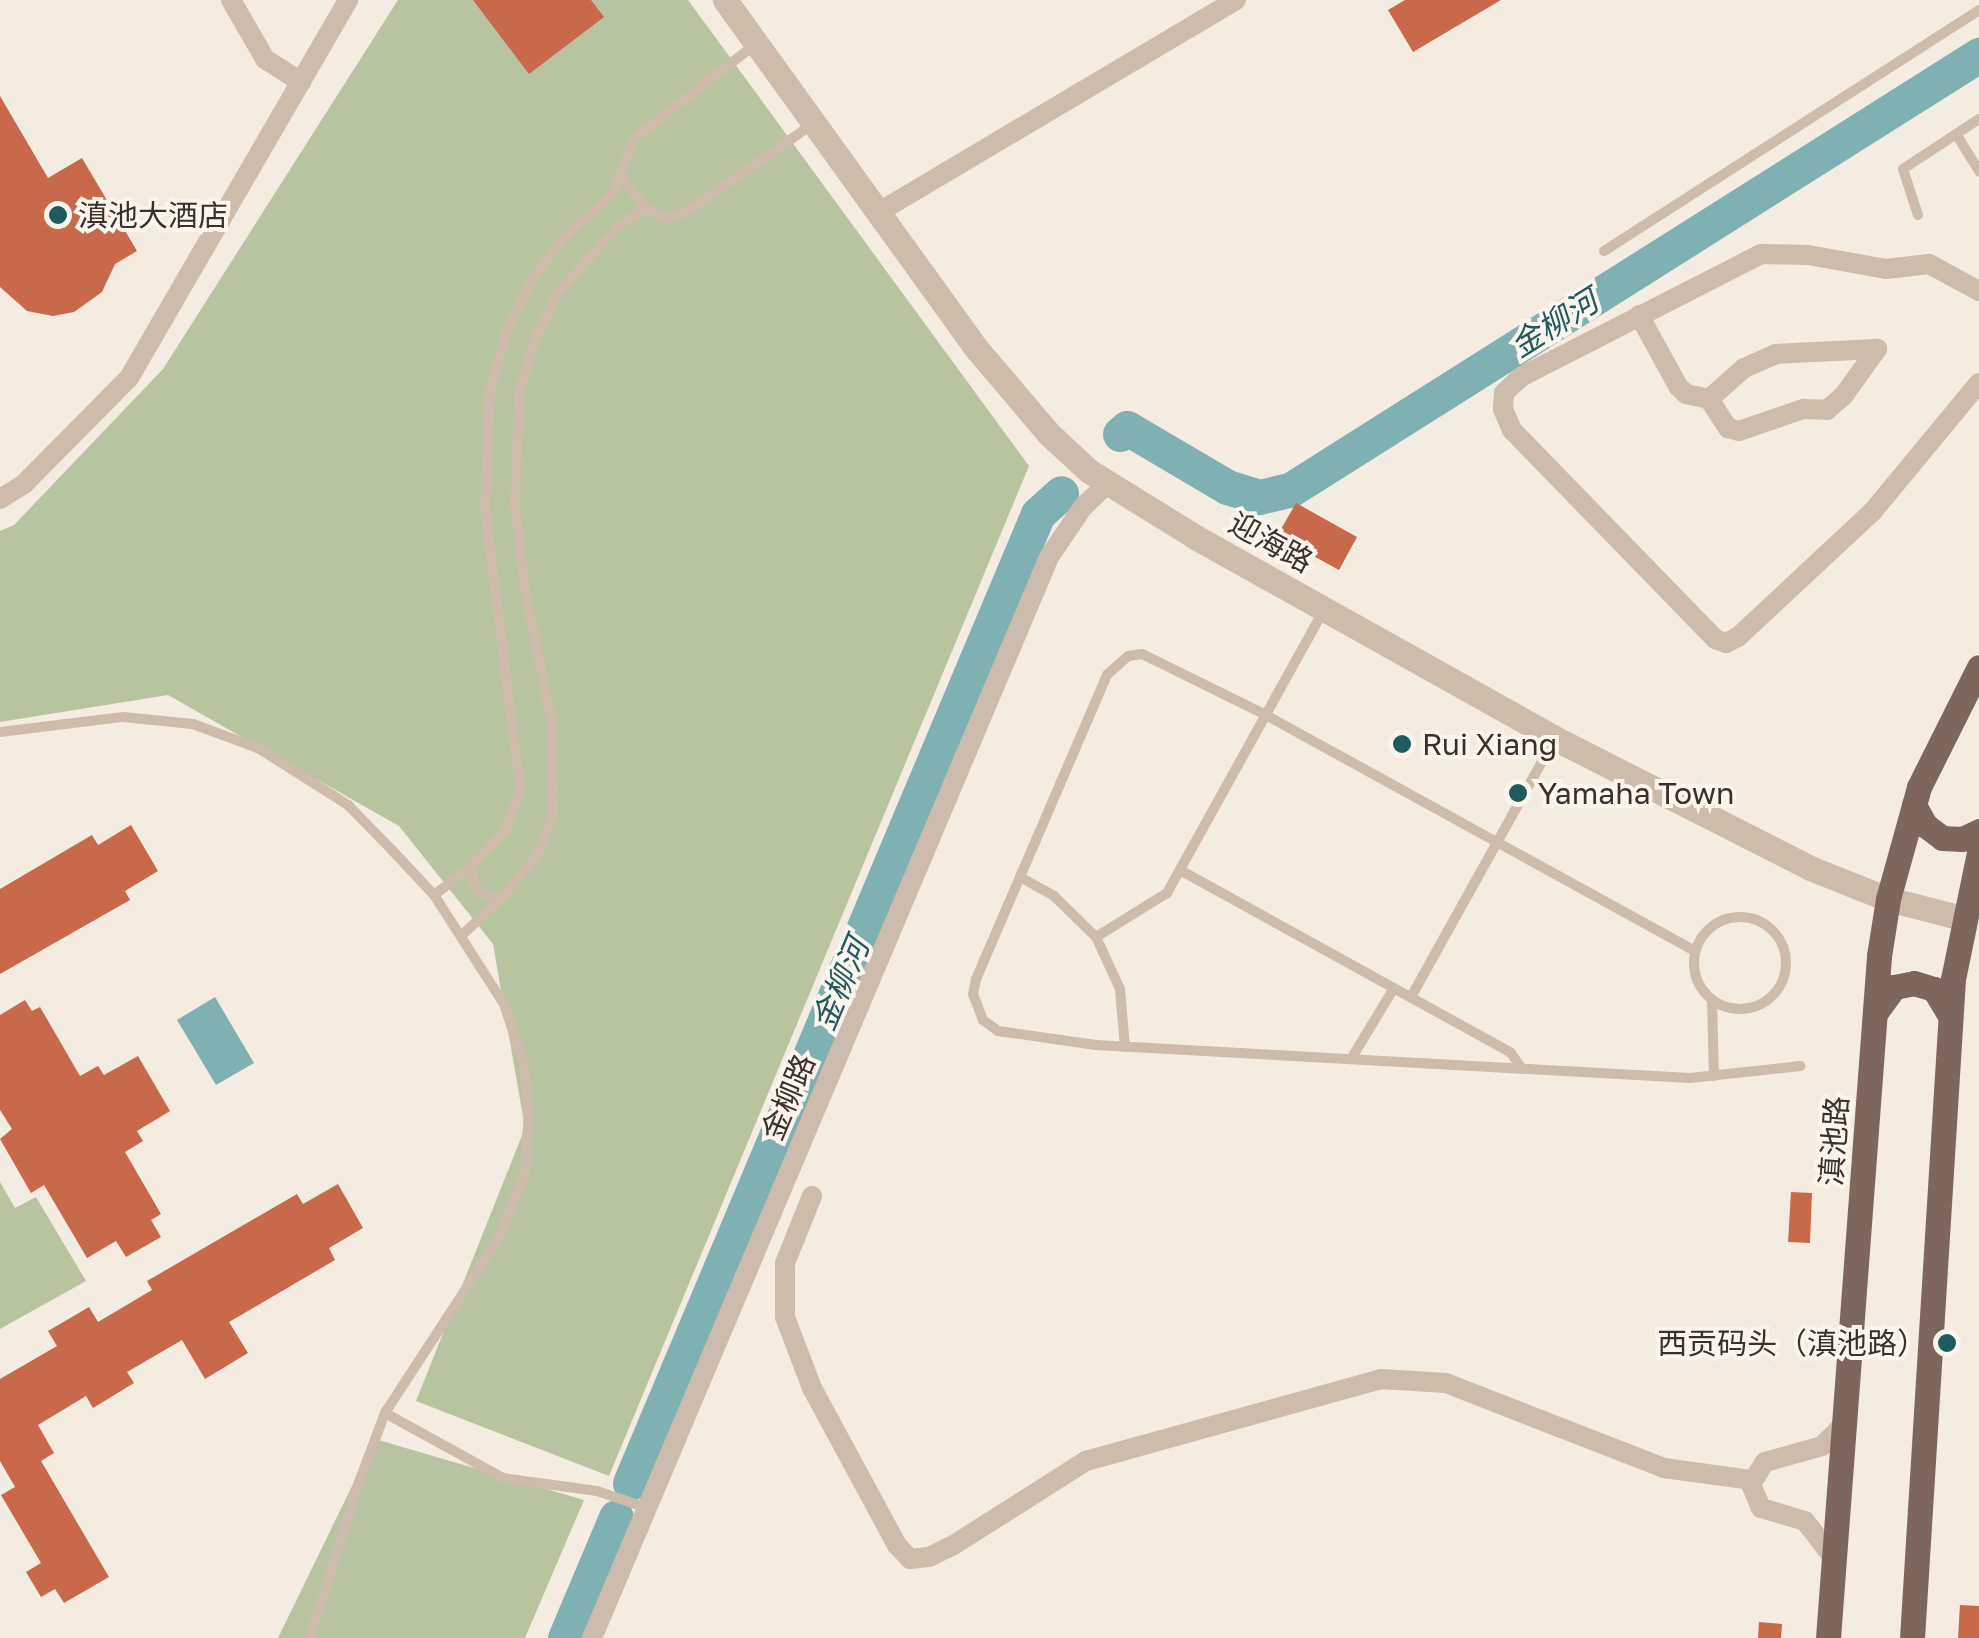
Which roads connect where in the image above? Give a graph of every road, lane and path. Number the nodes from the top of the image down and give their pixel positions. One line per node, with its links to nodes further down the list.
1 (231, 0): 7 (street)
2 (348, 0): 7 (street)
3 (726, 0): 6 (street, 迎海路)
4 (1236, 0): 14 (street)
5 (1979, 10): 16 (lane)
6 (757, 43): 9 (street, 迎海路); 12 (lane)
7 (302, 82): 22 (street)
8 (1979, 119): 10 (lane)
9 (814, 122): 13 (lane); 14 (street, 迎海路)
10 (1956, 134): 11 (lane); 15 (lane)
11 (1979, 171)
12 (622, 177): 13 (lane); 32 (lane)
13 (646, 209): 36 (lane)
14 (879, 212): 21 (street, 迎海路)
15 (1918, 215)
16 (1604, 251)
17 (1979, 290): 18 (street)
18 (1640, 315): 19 (street); 20 (street)
19 (1979, 383)
20 (1709, 399): 20 (street)
21 (1108, 483): 23 (street, 迎海路); 56 (street, 金柳路)
22 (0, 499)
23 (1325, 609): 25 (lane); 27 (street, 迎海路)
24 (1979, 667): 28 (main road, 滇池路)
25 (1266, 715): 30 (lane); 33 (lane); 34 (lane)
26 (0, 732): 35 (lane)
27 (1555, 738): 30 (lane); 37 (street, 迎海路)
28 (1914, 805): 29 (main road); 37 (main road, 滇池路)
29 (1979, 831)
30 (1496, 845): 41 (lane); 43 (lane)
31 (1979, 852): 38 (main road)
32 (472, 866): 35 (lane); 36 (lane)
33 (1180, 870): 40 (lane); 42 (lane)
34 (1020, 877): 40 (lane); 47 (lane)
35 (434, 895): 39 (lane)
36 (504, 897): 39 (lane)
37 (1888, 900): 38 (street, 迎海路); 45 (main road, 滇池路)
38 (1970, 921): 46 (main road)
39 (462, 935): 53 (lane)
40 (1096, 937): 47 (lane)
41 (1695, 951): 44 (lane); 44 (lane)
42 (1394, 988): 43 (lane); 48 (lane)
43 (1411, 998): 50 (lane)
44 (1712, 1000): 51 (lane)
45 (1875, 1012): 46 (main road); 54 (main road, 滇池路)
46 (1950, 1016): 61 (main road)
47 (1125, 1047): 48 (lane)
48 (1350, 1059): 50 (lane)
49 (1800, 1066): 51 (lane)
50 (1522, 1069): 51 (lane)
51 (1714, 1076)
52 (812, 1196): 55 (street)
53 (385, 1413): 56 (lane); 58 (lane)
54 (1846, 1422): 55 (street); 57 (main road, 滇池路)
55 (1752, 1480): 57 (street)
56 (646, 1508): 59 (street, 金柳路)
57 (1835, 1560): 60 (main road, 滇池路)
58 (310, 1638)
59 (592, 1638)
60 (1828, 1638)
61 (1912, 1638)

